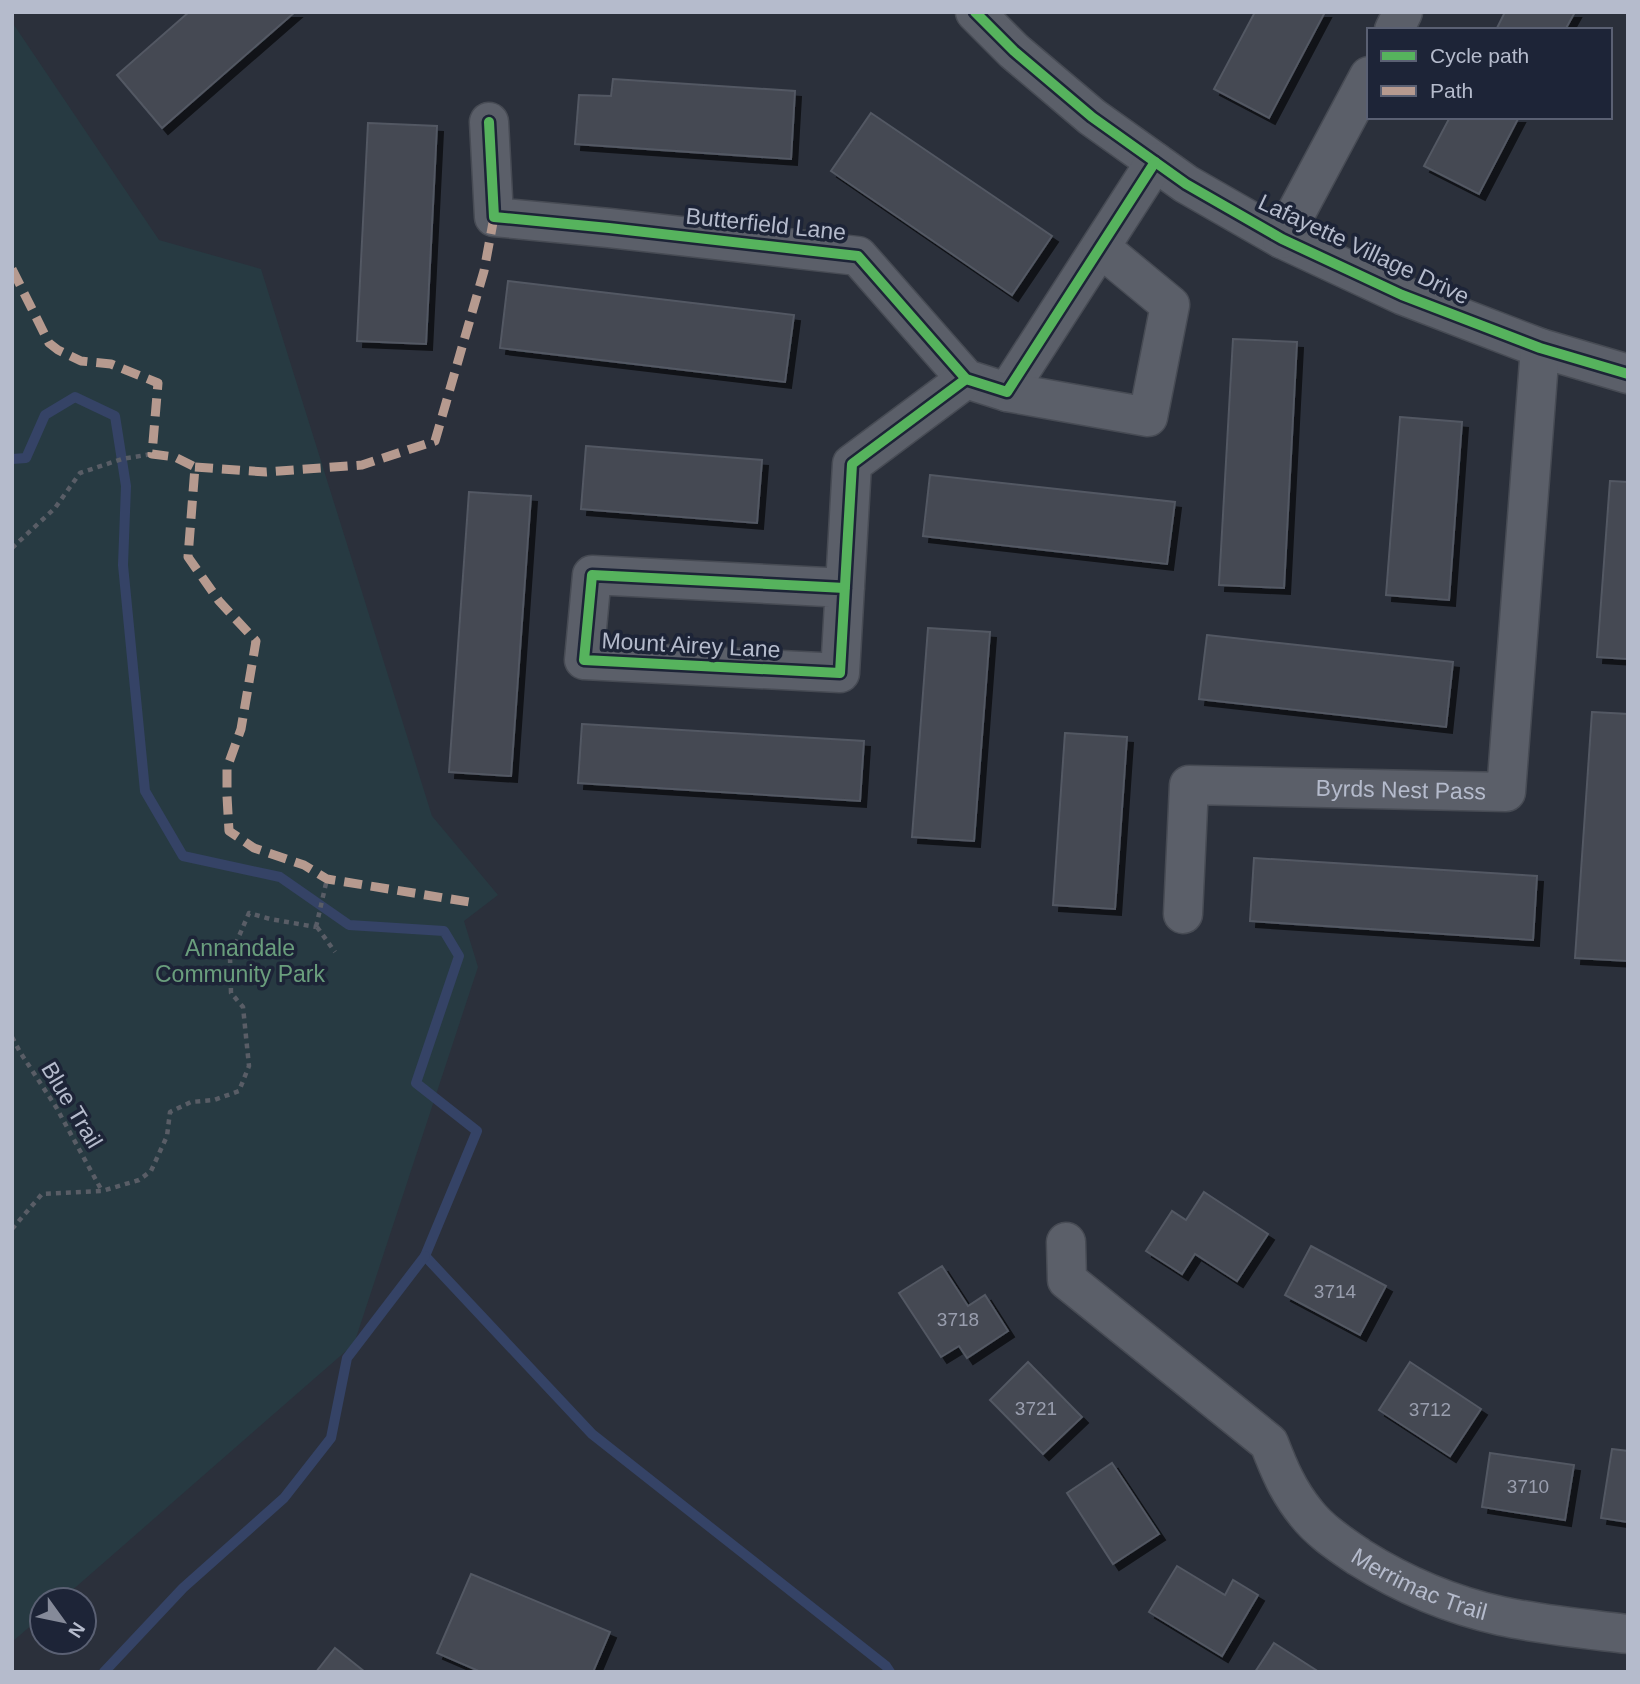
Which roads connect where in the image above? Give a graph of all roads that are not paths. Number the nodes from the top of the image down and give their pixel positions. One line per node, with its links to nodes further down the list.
1 (975, 12): 6 (street, Lafayette Village Drive)
2 (1403, 12): 3 (street)
3 (1395, 28)
4 (1367, 80): 7 (street)
5 (489, 122): 11 (street, Butterfield Lane)
6 (1155, 162): 7 (street, Lafayette Village Drive); 8 (street)
7 (1282, 239): 9 (street, Lafayette Village Drive)
8 (1101, 248): 12 (street); 12 (street)
9 (1540, 348): 10 (street, Lafayette Village Drive); 14 (street, Byrds Nest Pass)
10 (1628, 374)
11 (966, 379): 12 (street); 13 (street, Mount Airey Lane)
12 (1007, 392)
13 (845, 588): 13 (street, Mount Airey Lane)
14 (1182, 914)
15 (1066, 1242): 16 (street, Merrimac Trail)
16 (1628, 1634)

